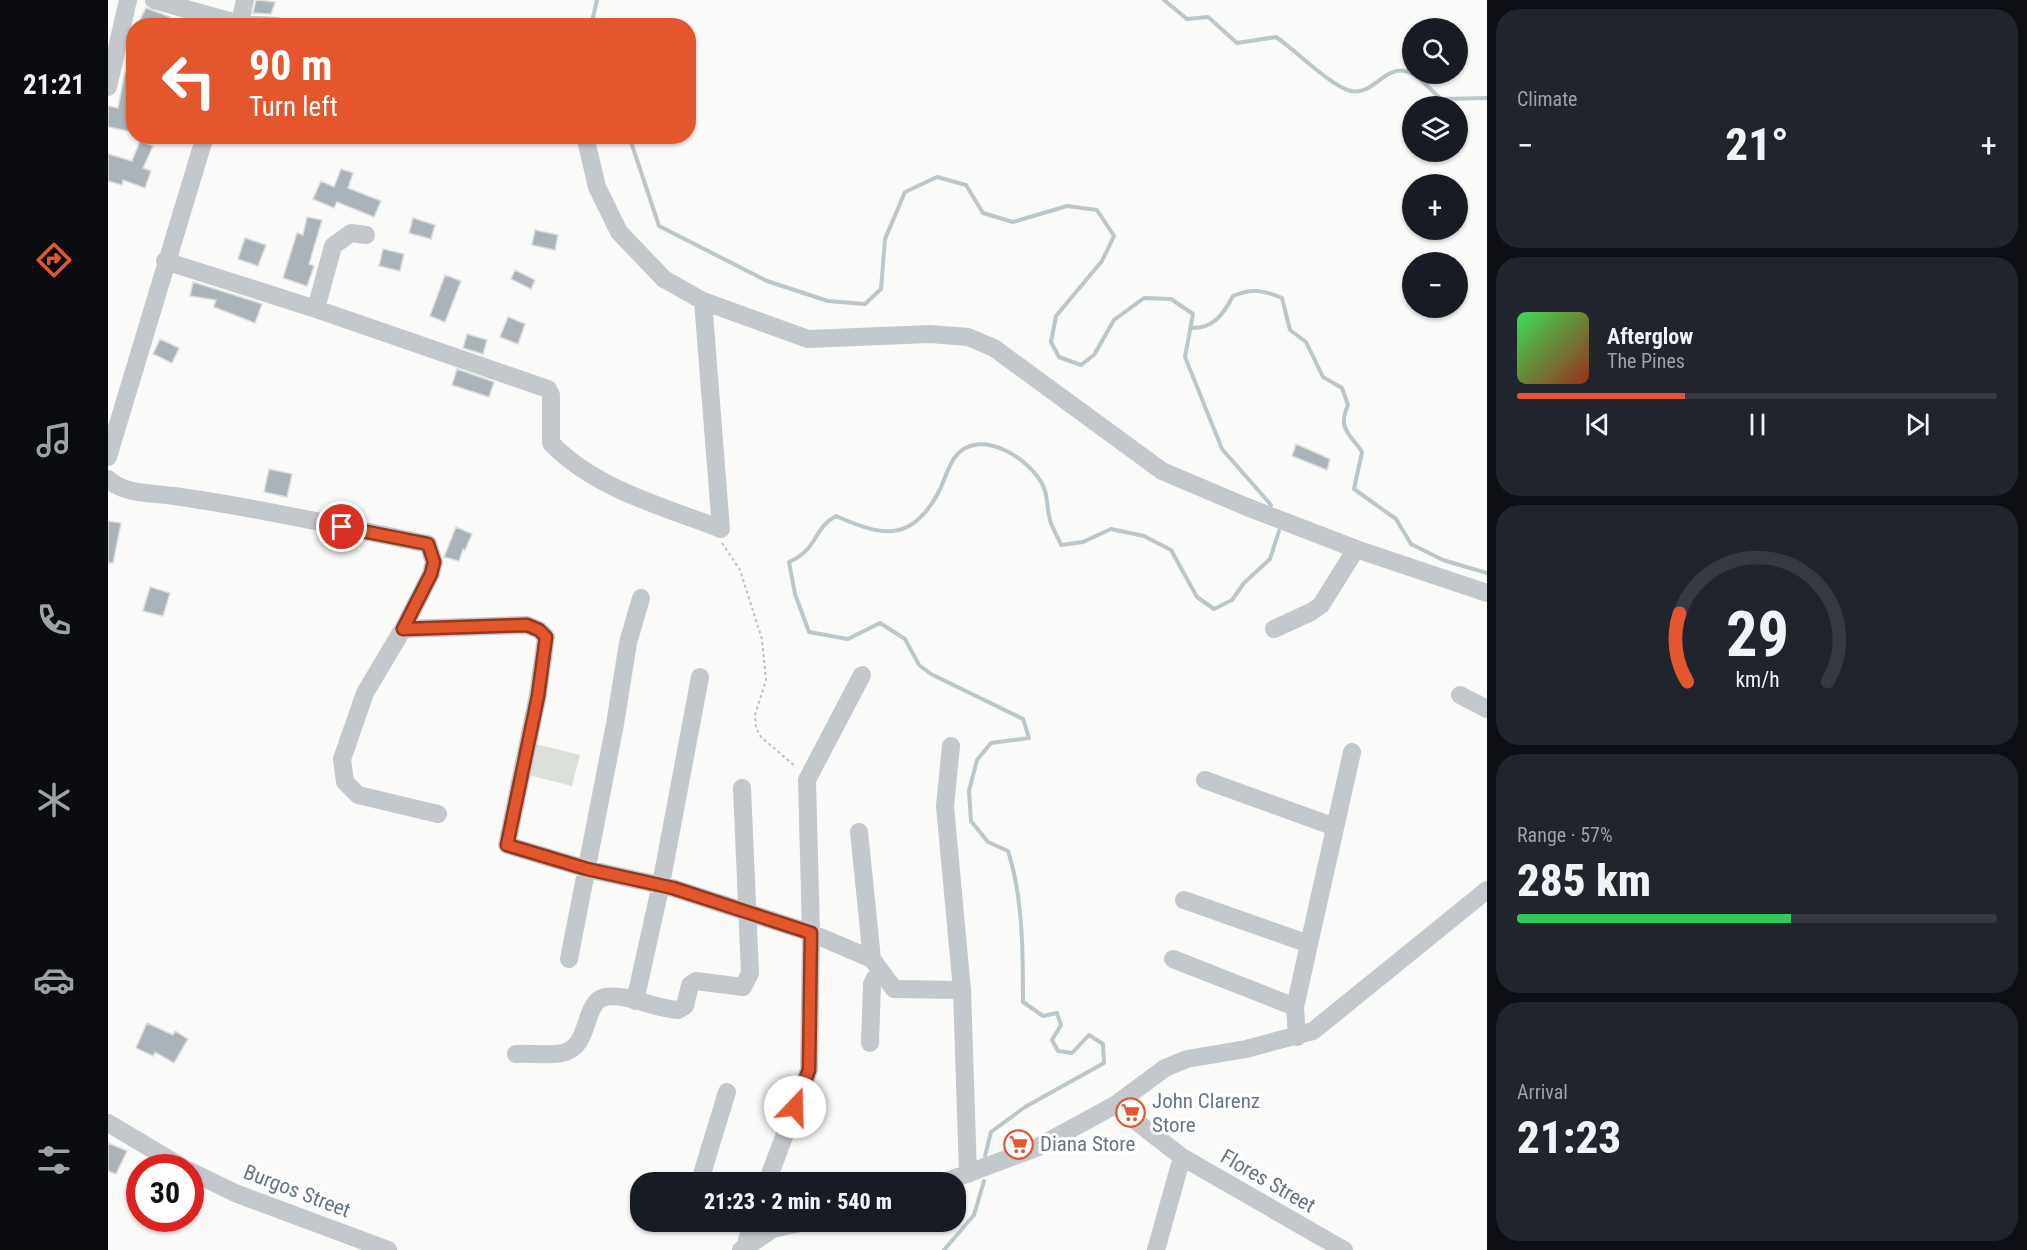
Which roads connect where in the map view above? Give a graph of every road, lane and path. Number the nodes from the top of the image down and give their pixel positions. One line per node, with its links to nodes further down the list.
1 (129, 0): 7 (street)
2 (154, 0): 4 (street)
3 (245, 0): 6 (street)
4 (176, 3): 5 (street)
5 (220, 18)
6 (241, 18)
7 (108, 87)
8 (202, 144): 11 (street)
9 (587, 144): 12 (street)
10 (366, 235): 13 (street)
11 (165, 261): 13 (street); 14 (street)
12 (703, 301): 17 (street); 18 (street)
13 (316, 309): 17 (street)
14 (114, 412): 15 (street)
15 (108, 458)
16 (108, 479): 21 (street)
17 (721, 528): 29 (path)
18 (1356, 549): 19 (street); 22 (street)
19 (1487, 593)
20 (641, 598): 35 (street)
21 (403, 629): 32 (street); 35 (street)
22 (1274, 629)
23 (862, 675): 29 (street)
24 (700, 677): 36 (street)
25 (1460, 695): 26 (street)
26 (1487, 709)
27 (951, 746): 45 (street)
28 (1352, 752): 33 (street)
29 (807, 780): 40 (street)
30 (1204, 780): 33 (street)
31 (742, 788): 39 (street)
32 (438, 814)
33 (1335, 827): 41 (street)
34 (859, 832): 44 (street)
35 (587, 869): 36 (street); 43 (street)
36 (661, 884): 39 (street); 46 (street)
37 (1487, 890): 48 (street)
38 (1184, 900): 41 (street)
39 (748, 914): 40 (street); 46 (street)
40 (811, 933): 44 (street); 57 (street)
41 (1309, 944): 47 (street)
42 (1173, 958): 47 (street)
43 (569, 959)
44 (877, 967): 45 (street); 49 (street)
45 (962, 990): 58 (street)
46 (635, 1000): 50 (street)
47 (1295, 1007): 48 (street)
48 (1297, 1036): 52 (street)
49 (870, 1043)
50 (516, 1054)
51 (727, 1092): 56 (street)
52 (1115, 1105): 55 (street, Flores Street); 58 (street)
53 (108, 1123): 54 (street)
54 (160, 1154)
55 (1182, 1157): 64 (street); 65 (street, Flores Street)
56 (703, 1172)
57 (771, 1172)
58 (968, 1174)
59 (204, 1178): 63 (street, Burgos Street)
60 (749, 1232): 62 (street)
61 (768, 1232): 62 (street)
62 (744, 1247)
63 (388, 1250)
64 (1156, 1250)
65 (1344, 1250)

